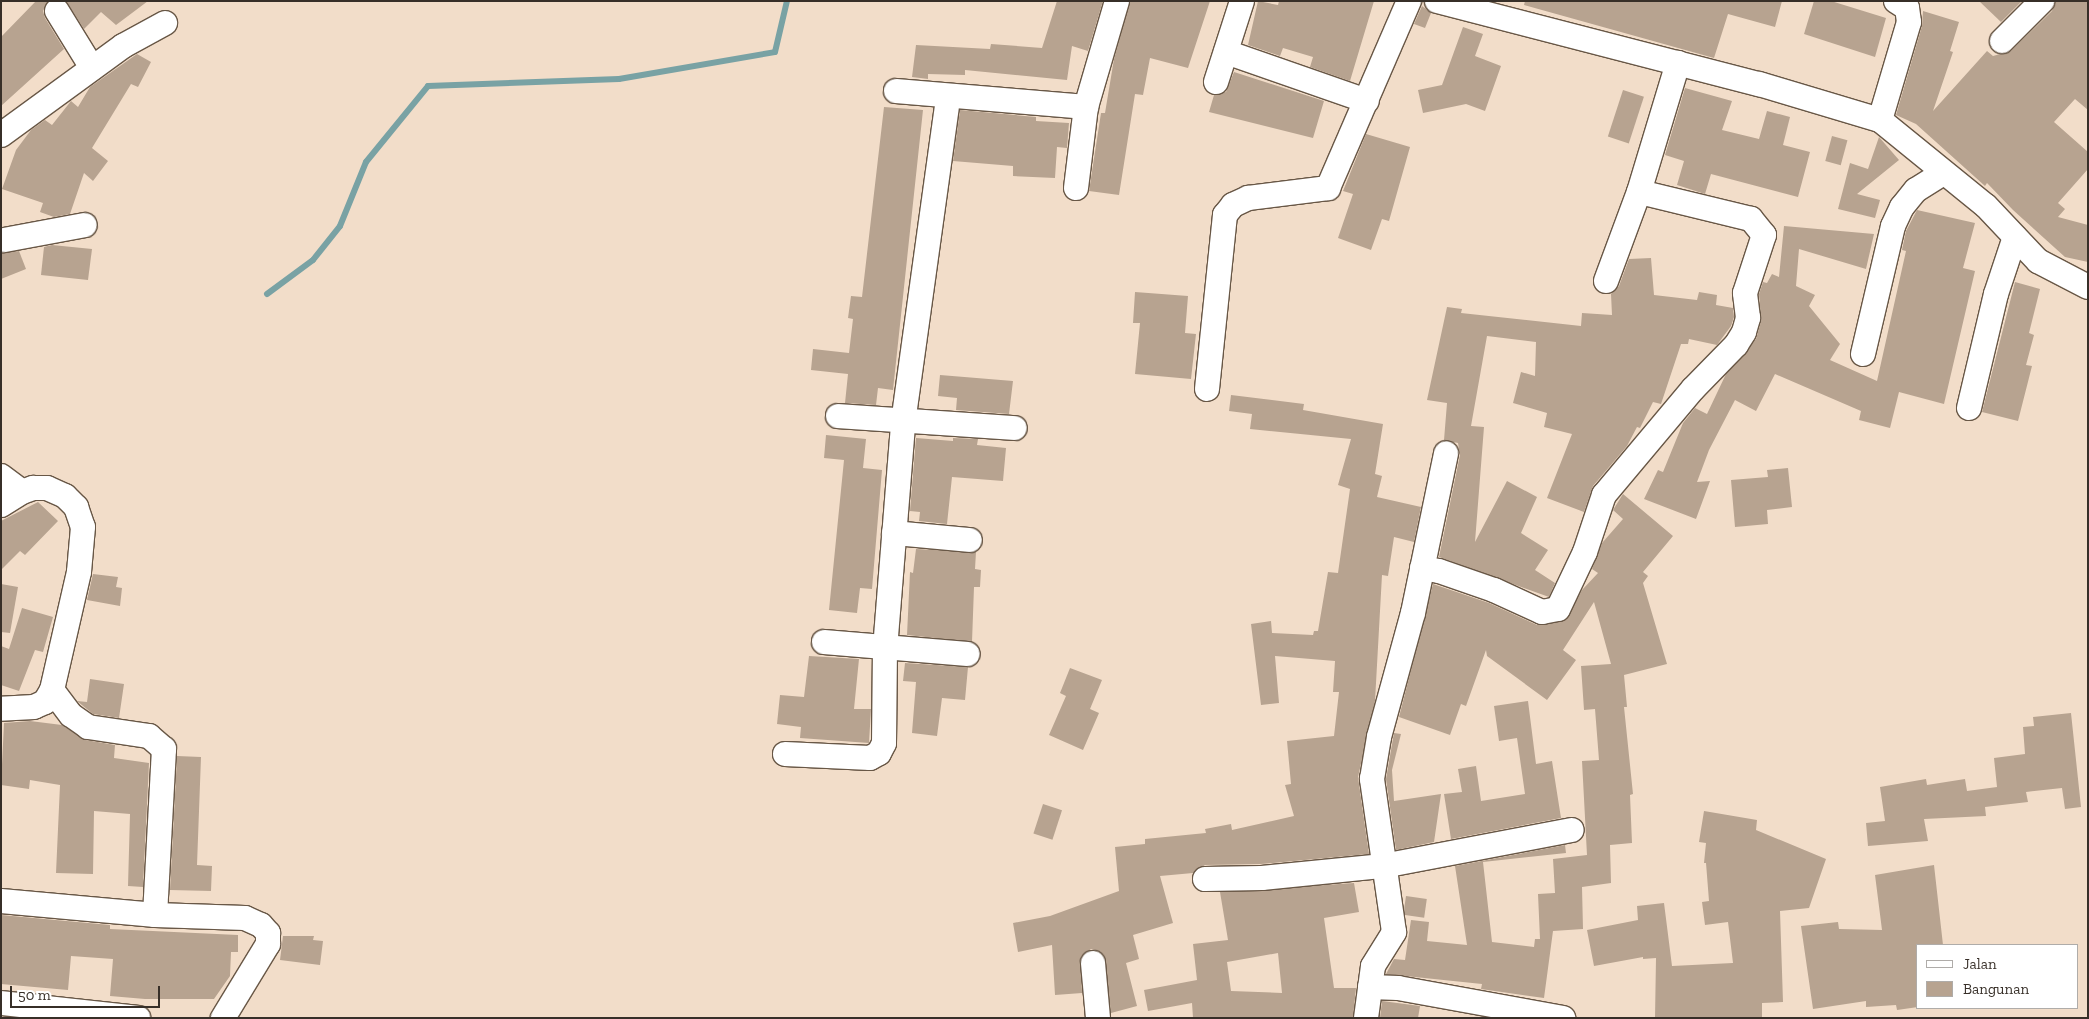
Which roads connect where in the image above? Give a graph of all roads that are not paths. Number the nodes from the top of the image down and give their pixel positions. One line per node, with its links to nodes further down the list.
1 (1117, 1): 17 (street)
2 (1242, 1): 10 (street)
3 (1409, 1): 16 (street)
4 (1896, 1): 18 (street)
5 (2042, 1): 9 (street)
6 (1445, 2): 11 (street)
7 (57, 11): 12 (street)
8 (165, 23): 12 (street)
9 (2002, 41)
10 (1226, 52): 13 (street); 16 (street)
11 (1678, 63): 18 (street); 22 (street)
12 (92, 68): 19 (street)
13 (1216, 82)
14 (896, 91): 15 (street)
15 (948, 97): 17 (street); 32 (street)
16 (1367, 101): 29 (street)
17 (1086, 107): 21 (street)
18 (1880, 120): 20 (street)
19 (1, 135)
20 (1943, 172): 25 (street); 28 (street)
21 (1076, 188)
22 (1639, 192): 26 (street); 39 (street)
23 (85, 225): 24 (street)
24 (2, 236)
25 (2015, 237): 27 (street); 30 (street)
26 (1606, 281)
27 (2088, 288)
28 (1863, 354)
29 (1207, 389)
30 (1969, 408)
31 (838, 416): 32 (street)
32 (903, 423): 33 (street); 37 (street)
33 (1015, 428)
34 (1446, 453): 39 (street)
35 (1, 476): 36 (street)
36 (9, 500): 43 (street)
37 (894, 532): 38 (street); 41 (street)
38 (970, 540)
39 (1422, 568): 47 (street)
40 (824, 642): 41 (street)
41 (885, 649): 42 (street); 45 (street)
42 (967, 654)
43 (52, 690): 44 (street); 50 (street)
44 (1, 709)
45 (785, 754)
46 (1572, 830): 47 (street)
47 (1383, 866): 48 (street); 52 (street)
48 (1205, 879)
49 (1, 901): 50 (street)
50 (155, 915): 55 (street)
51 (1093, 963): 56 (street)
52 (1370, 987): 57 (street); 58 (street)
53 (1, 1002): 54 (street)
54 (138, 1018)
55 (223, 1018)
56 (1099, 1018)
57 (1366, 1018)
58 (1563, 1018)

